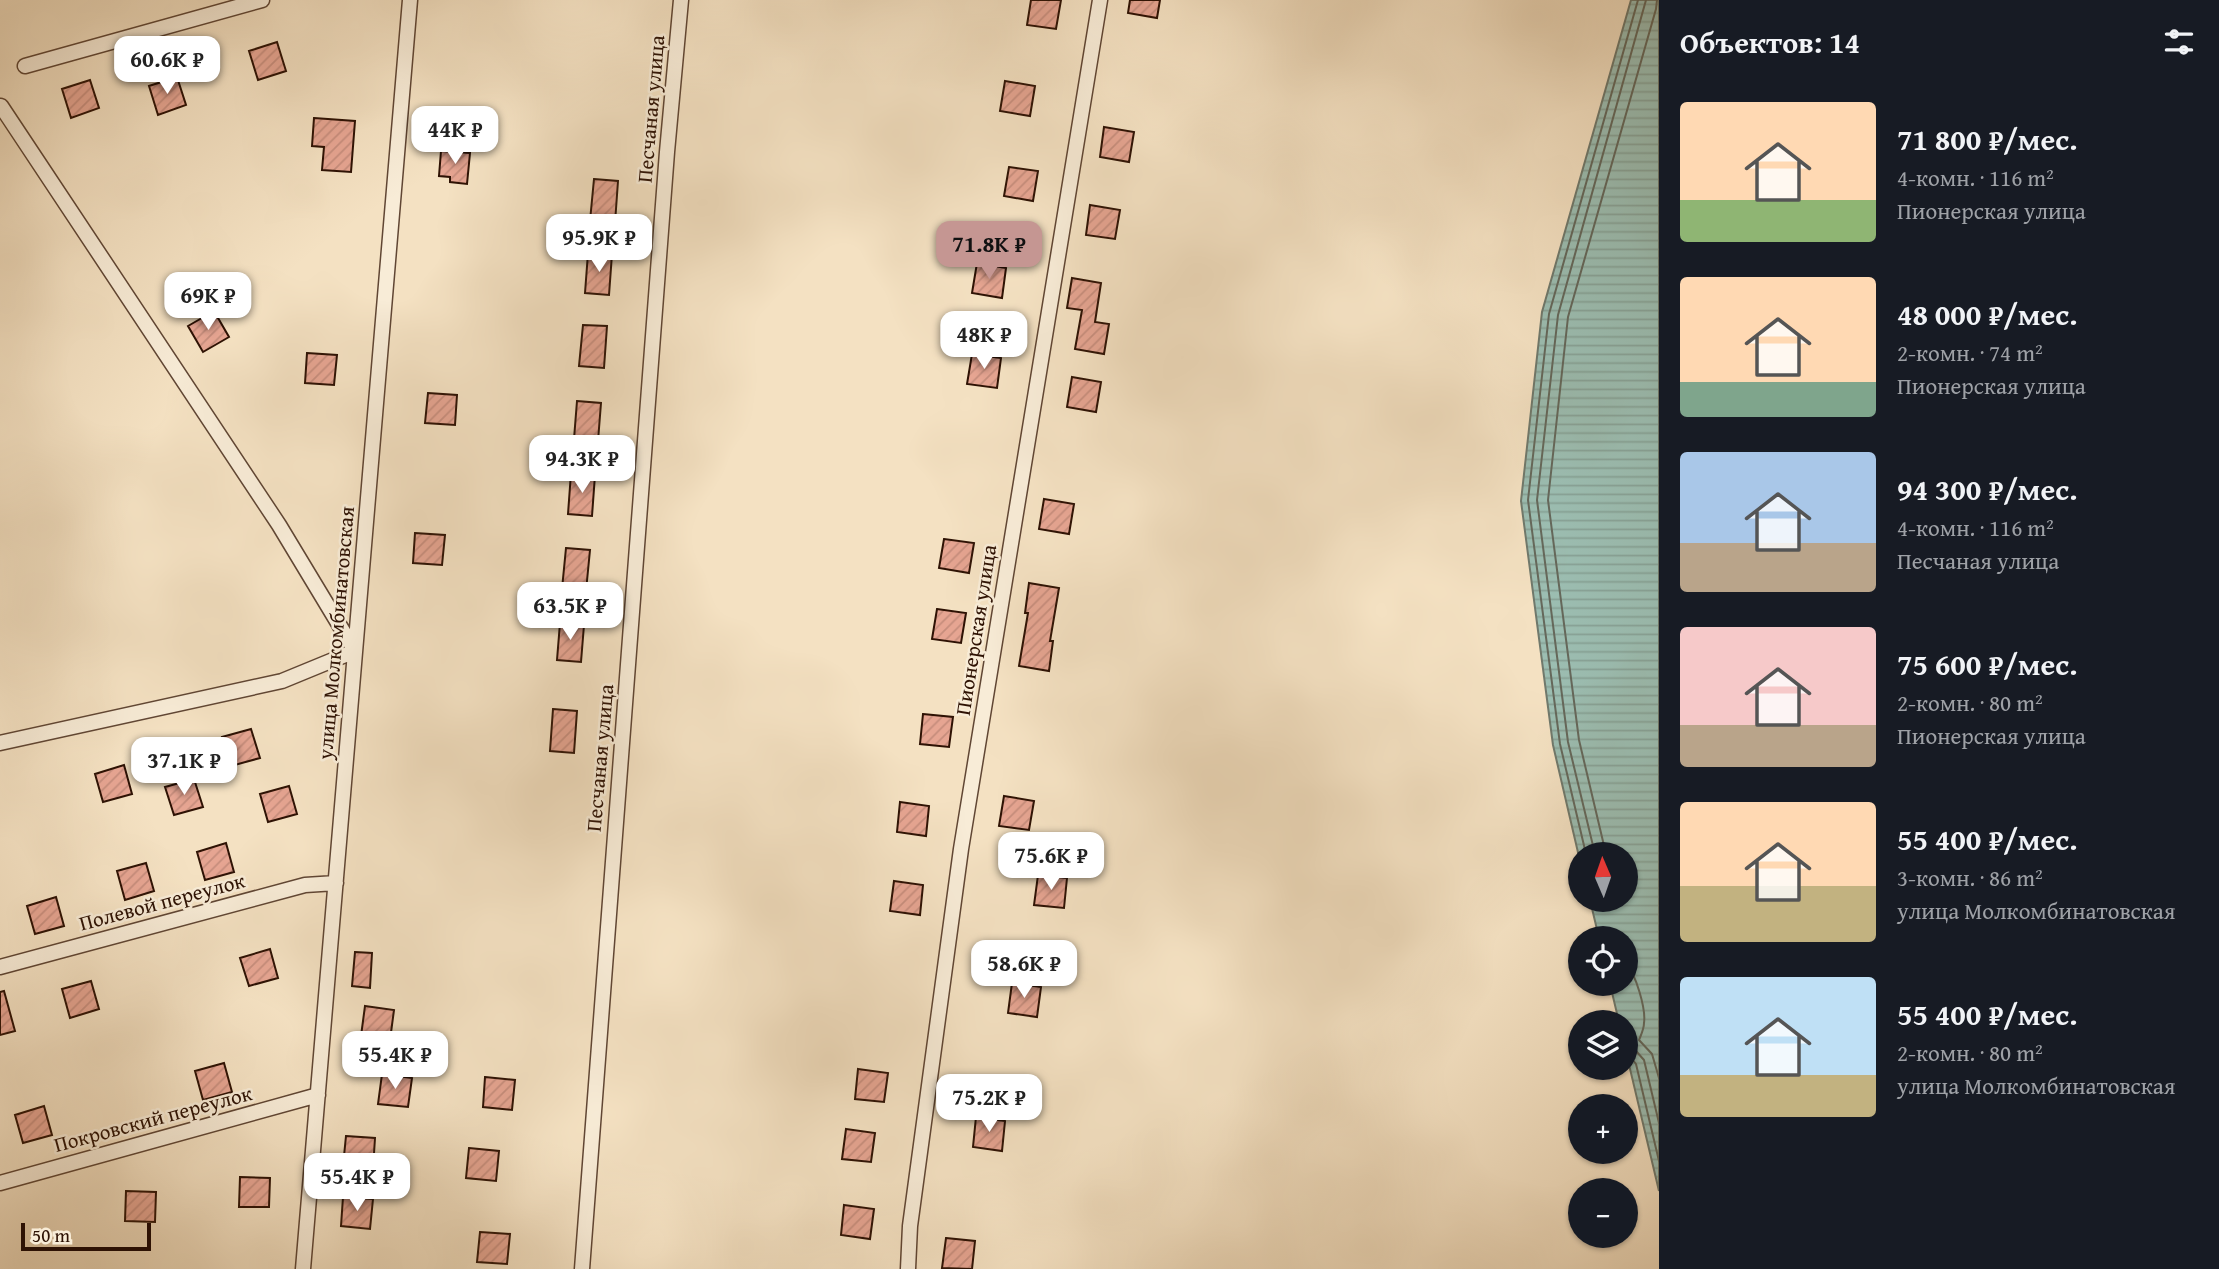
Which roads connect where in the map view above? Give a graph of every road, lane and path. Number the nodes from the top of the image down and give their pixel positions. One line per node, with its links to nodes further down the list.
1 (262, 0): 5 (street)
2 (410, 0): 7 (street, улица Молкомбинатовская)
3 (681, 0): 14 (street, Песчаная улица)
4 (1100, 0): 15 (street, Пионерская улица)
5 (25, 66)
6 (1, 106): 7 (street)
7 (355, 651): 8 (street); 9 (street, улица Молкомбинатовская)
8 (0, 743)
9 (336, 883): 10 (street, Полевой переулок); 11 (street, улица Молкомбинатовская)
10 (0, 967)
11 (318, 1095): 12 (street, Покровский переулок); 13 (street, улица Молкомбинатовская)
12 (0, 1183)
13 (303, 1269)
14 (582, 1269)
15 (908, 1269)

